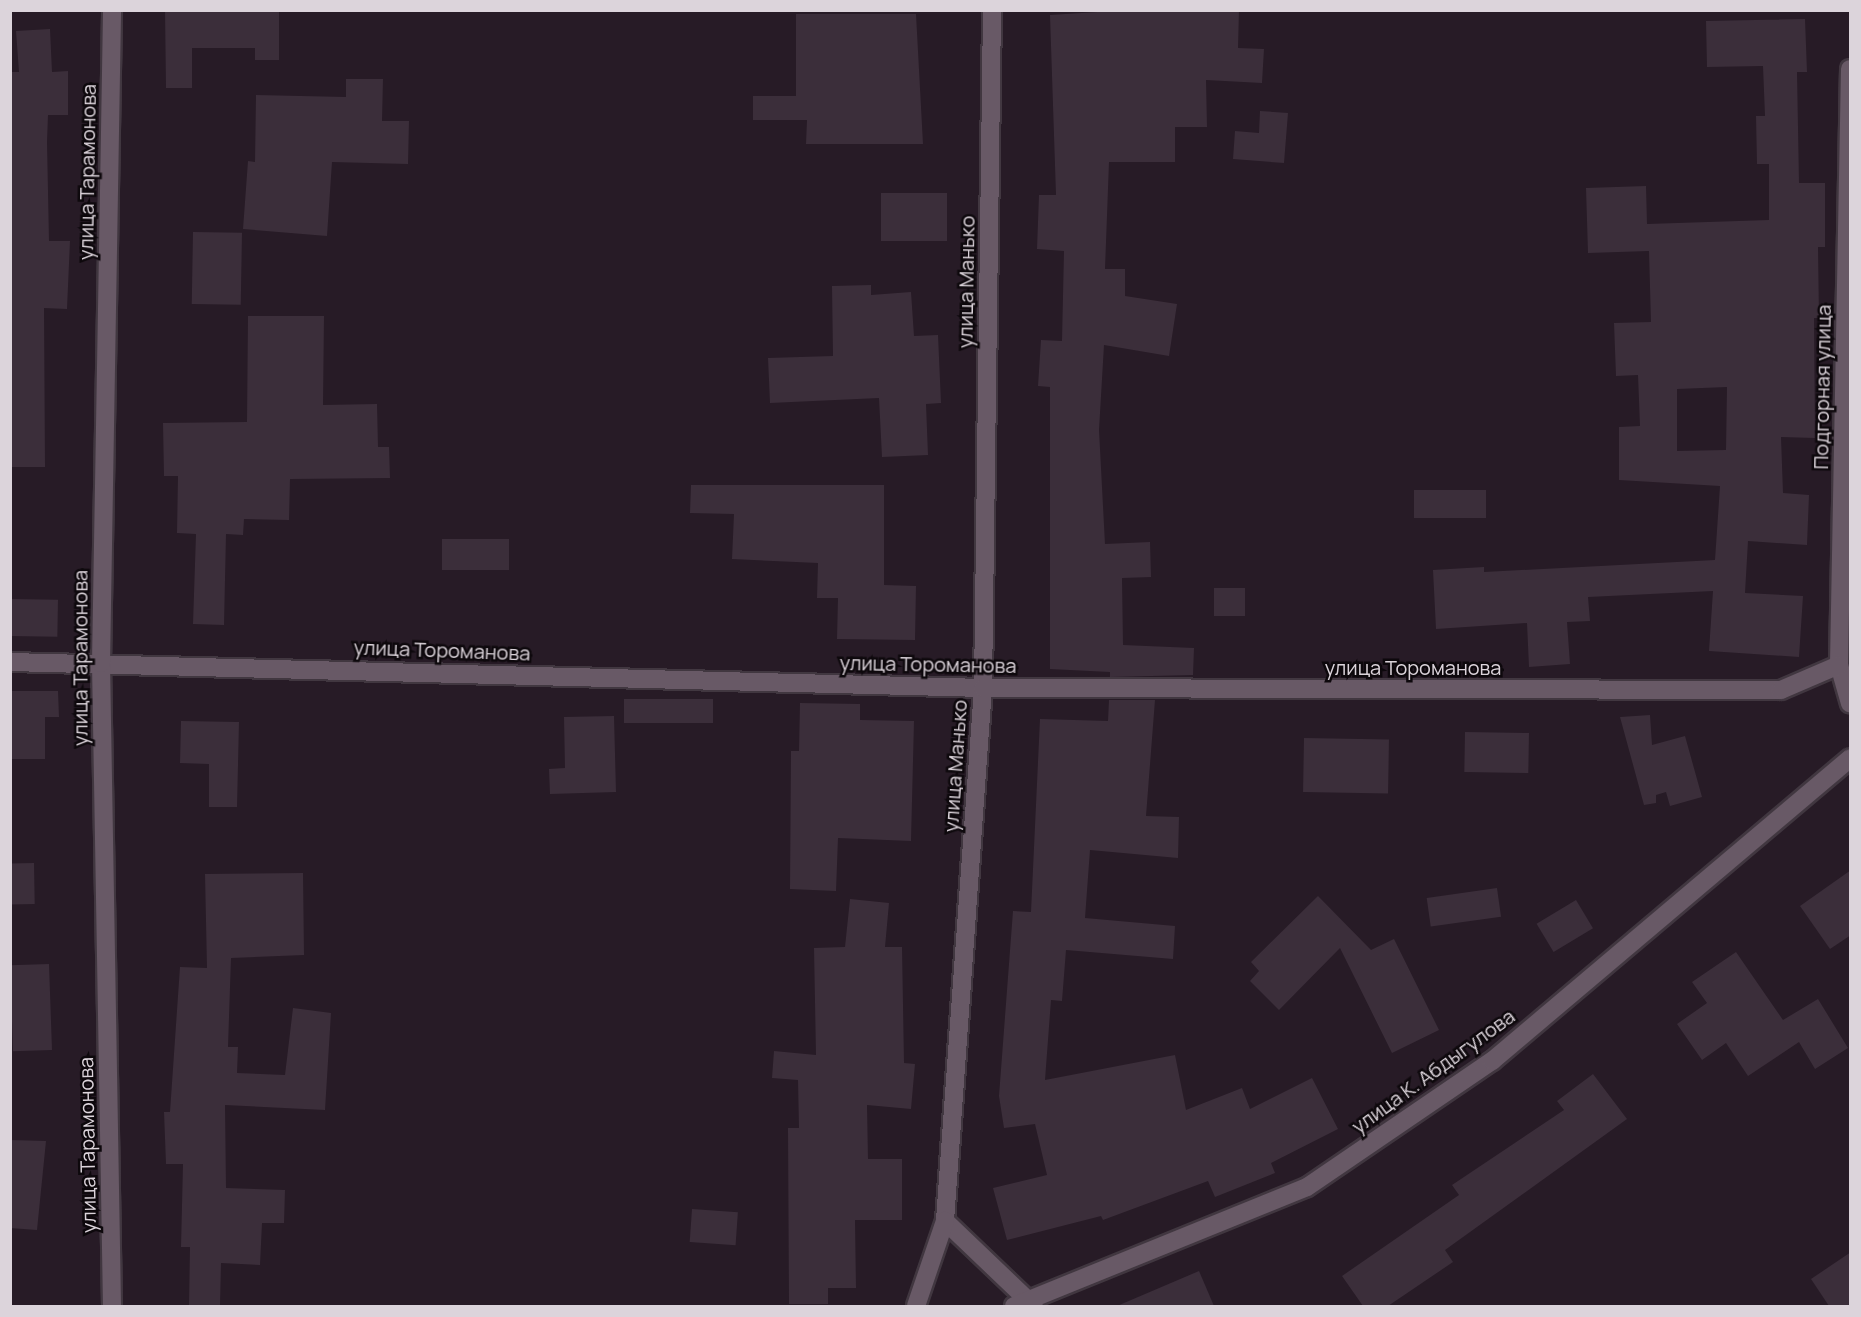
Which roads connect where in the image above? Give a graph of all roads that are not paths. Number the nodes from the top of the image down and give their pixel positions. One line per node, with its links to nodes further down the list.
1 (112, 10): 5 (street, улица Тарамонова)
2 (993, 10): 7 (street, улица Манько)
3 (1851, 69): 6 (street, Подгорная улица)
4 (10, 662): 5 (street, улица Тороманова)
5 (101, 663): 7 (street, улица Тороманова); 12 (street, улица Тарамонова)
6 (1839, 665): 7 (street, улица Тороманова); 8 (street, Подгорная улица)
7 (983, 688): 10 (street, улица Манько)
8 (1851, 703)
9 (1851, 758): 11 (street, улица К. Абдыгулова)
10 (945, 1221): 11 (street); 13 (street, улица Манько)
11 (1025, 1305)
12 (112, 1306)
13 (916, 1306)

